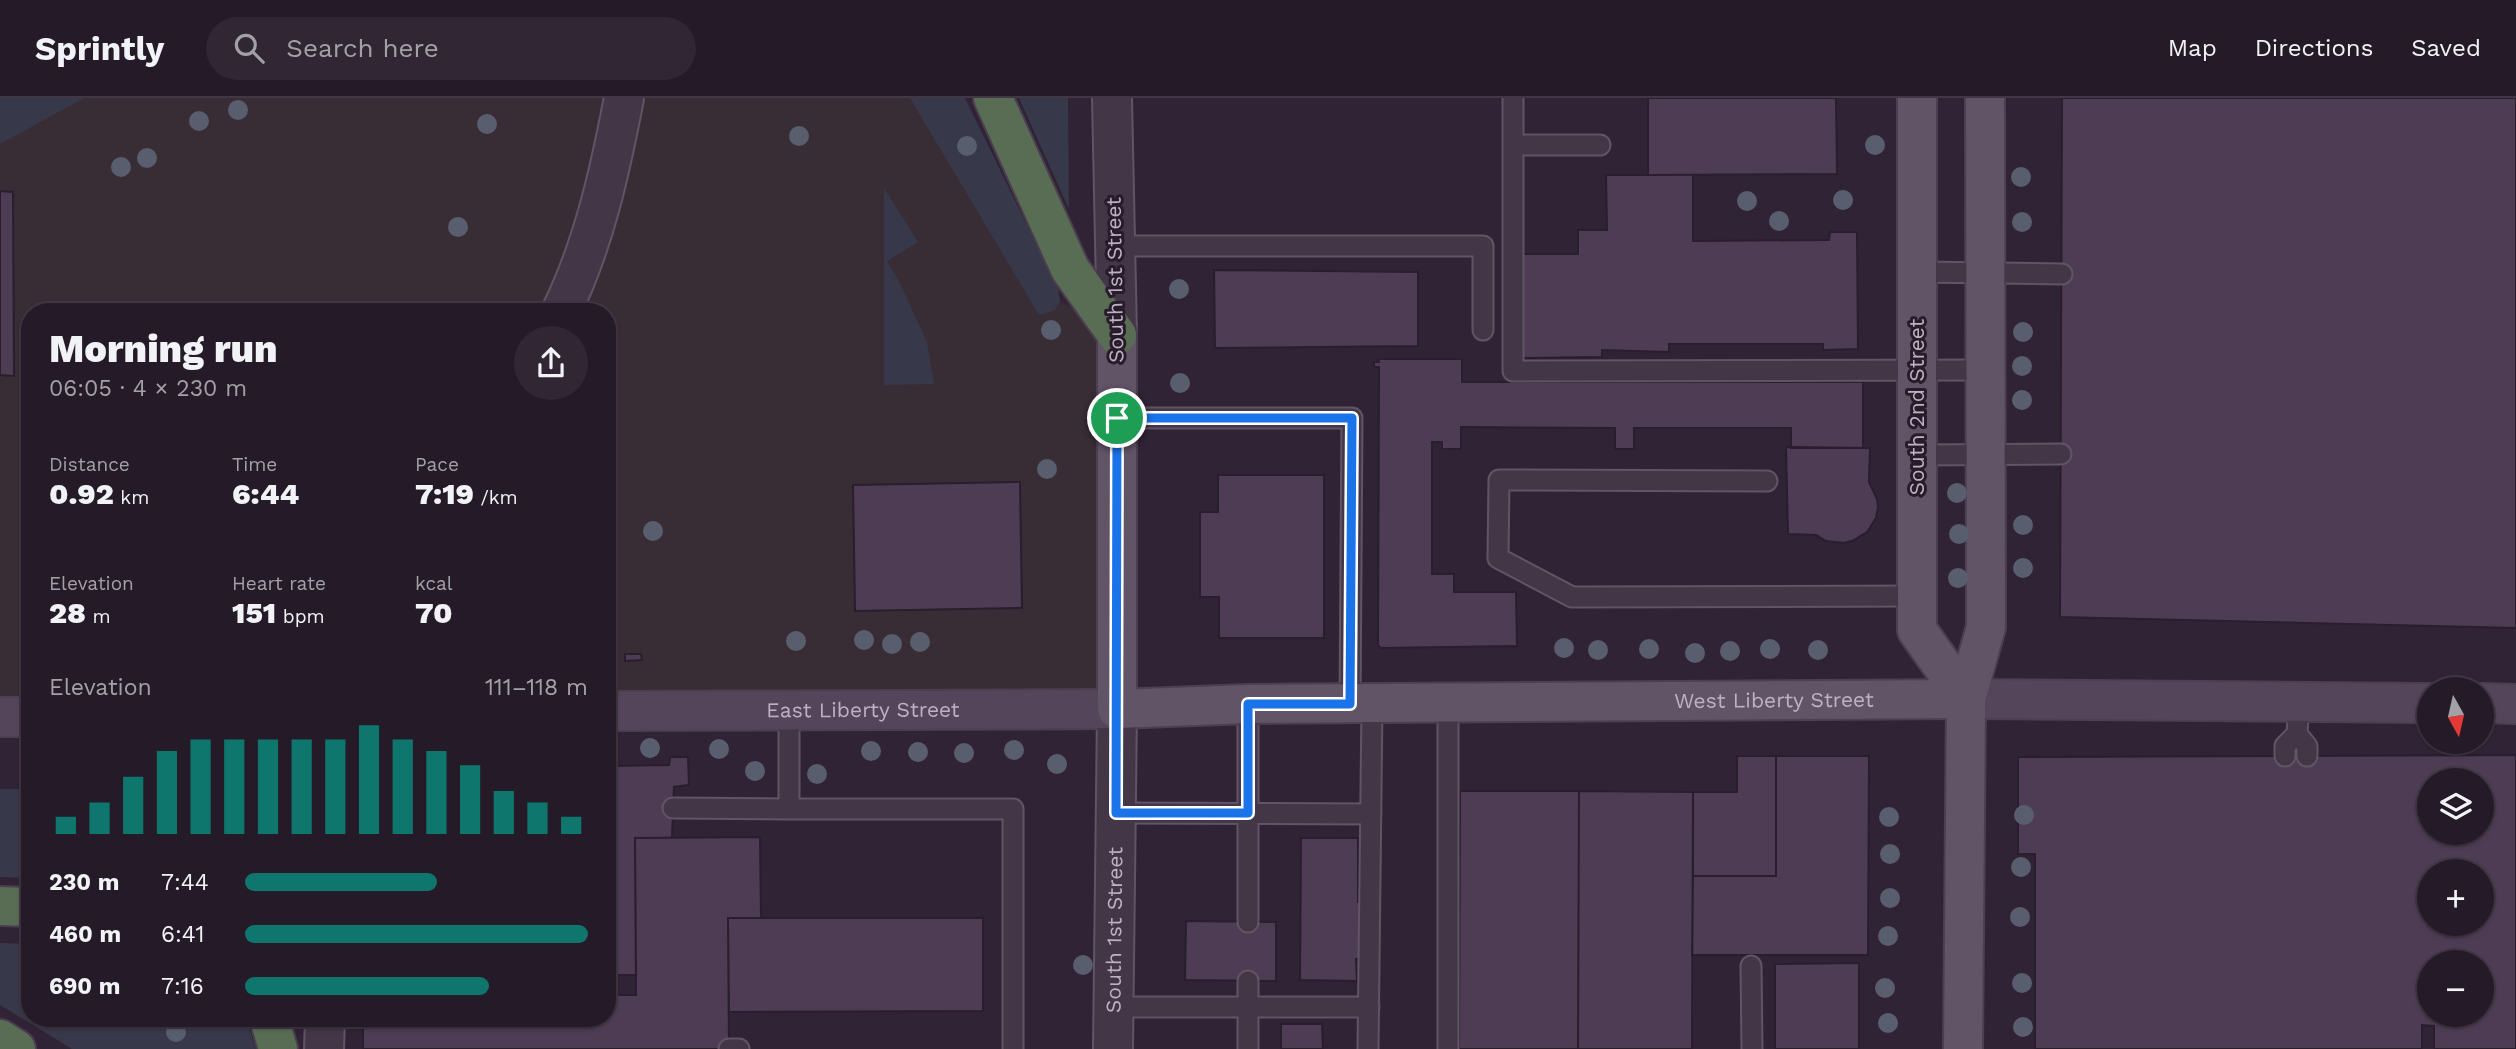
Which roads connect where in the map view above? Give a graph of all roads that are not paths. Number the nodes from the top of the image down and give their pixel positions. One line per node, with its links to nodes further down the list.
1 (624, 98): 13 (street)
2 (993, 98): 15 (highway)
3 (1112, 98): 9 (street, South 1st Street)
4 (1513, 98): 7 (lane)
5 (1917, 98): 10 (main road, South 2nd Street)
6 (1986, 98): 11 (main road)
7 (1513, 145): 8 (lane); 16 (lane)
8 (1600, 145)
9 (1115, 246): 14 (lane); 15 (street, South 1st Street)
10 (1917, 272): 11 (lane); 16 (main road, South 2nd Street)
11 (1987, 273): 12 (lane); 17 (main road)
12 (2062, 274)
13 (566, 303)
14 (1483, 330)
15 (1117, 335): 18 (main road, South 1st Street)
16 (1917, 370): 17 (lane); 20 (main road, South 2nd Street)
17 (1987, 370): 21 (main road)
18 (1117, 418): 27 (lane); 31 (main road, South 1st Street)
19 (2061, 454): 21 (lane)
20 (1917, 455): 21 (lane); 23 (main road, South 2nd Street)
21 (1986, 455): 24 (main road)
22 (1767, 481): 23 (lane)
23 (1917, 596): 24 (main road, South 2nd Street)
24 (1966, 699): 25 (main road, West Liberty Street); 36 (main road, West Liberty Street); 66 (main road)
25 (1448, 703): 27 (main road, West Liberty Street); 64 (lane)
26 (1248, 704): 27 (main road, West Liberty Street); 31 (main road, West Liberty Street); 42 (lane)
27 (1361, 704): 43 (lane)
28 (2417, 704): 36 (main road, West Liberty Street)
29 (2494, 704): 30 (main road)
30 (2516, 704)
31 (1117, 709): 32 (main road, East Liberty Street); 41 (street, South 1st Street)
32 (789, 710): 33 (main road, East Liberty Street); 40 (lane)
33 (616, 711)
34 (0, 717): 35 (main road)
35 (21, 717)
36 (2298, 718): 37 (lane); 38 (lane)
37 (2307, 755)
38 (2285, 756)
39 (673, 808): 40 (lane)
40 (789, 809): 60 (lane)
41 (1116, 813): 42 (lane); 49 (street, South 1st Street)
42 (1248, 813): 43 (lane); 46 (lane)
43 (1371, 814): 51 (lane)
44 (0, 906): 45 (highway)
45 (21, 907)
46 (1248, 922)
47 (1751, 966): 65 (lane)
48 (1248, 981): 50 (lane)
49 (1114, 1007): 50 (lane); 61 (street, South 1st Street)
50 (1248, 1007): 51 (lane); 62 (lane)
51 (1369, 1007): 63 (lane)
52 (272, 1027): 56 (highway)
53 (324, 1027): 57 (street)
54 (0, 1039): 55 (highway)
55 (16, 1049)
56 (278, 1049)
57 (324, 1049)
58 (729, 1049): 59 (lane)
59 (739, 1049)
60 (1013, 1049)
61 (1113, 1049)
62 (1248, 1049)
63 (1368, 1049)
64 (1448, 1049)
65 (1752, 1049)
66 (1963, 1049)

